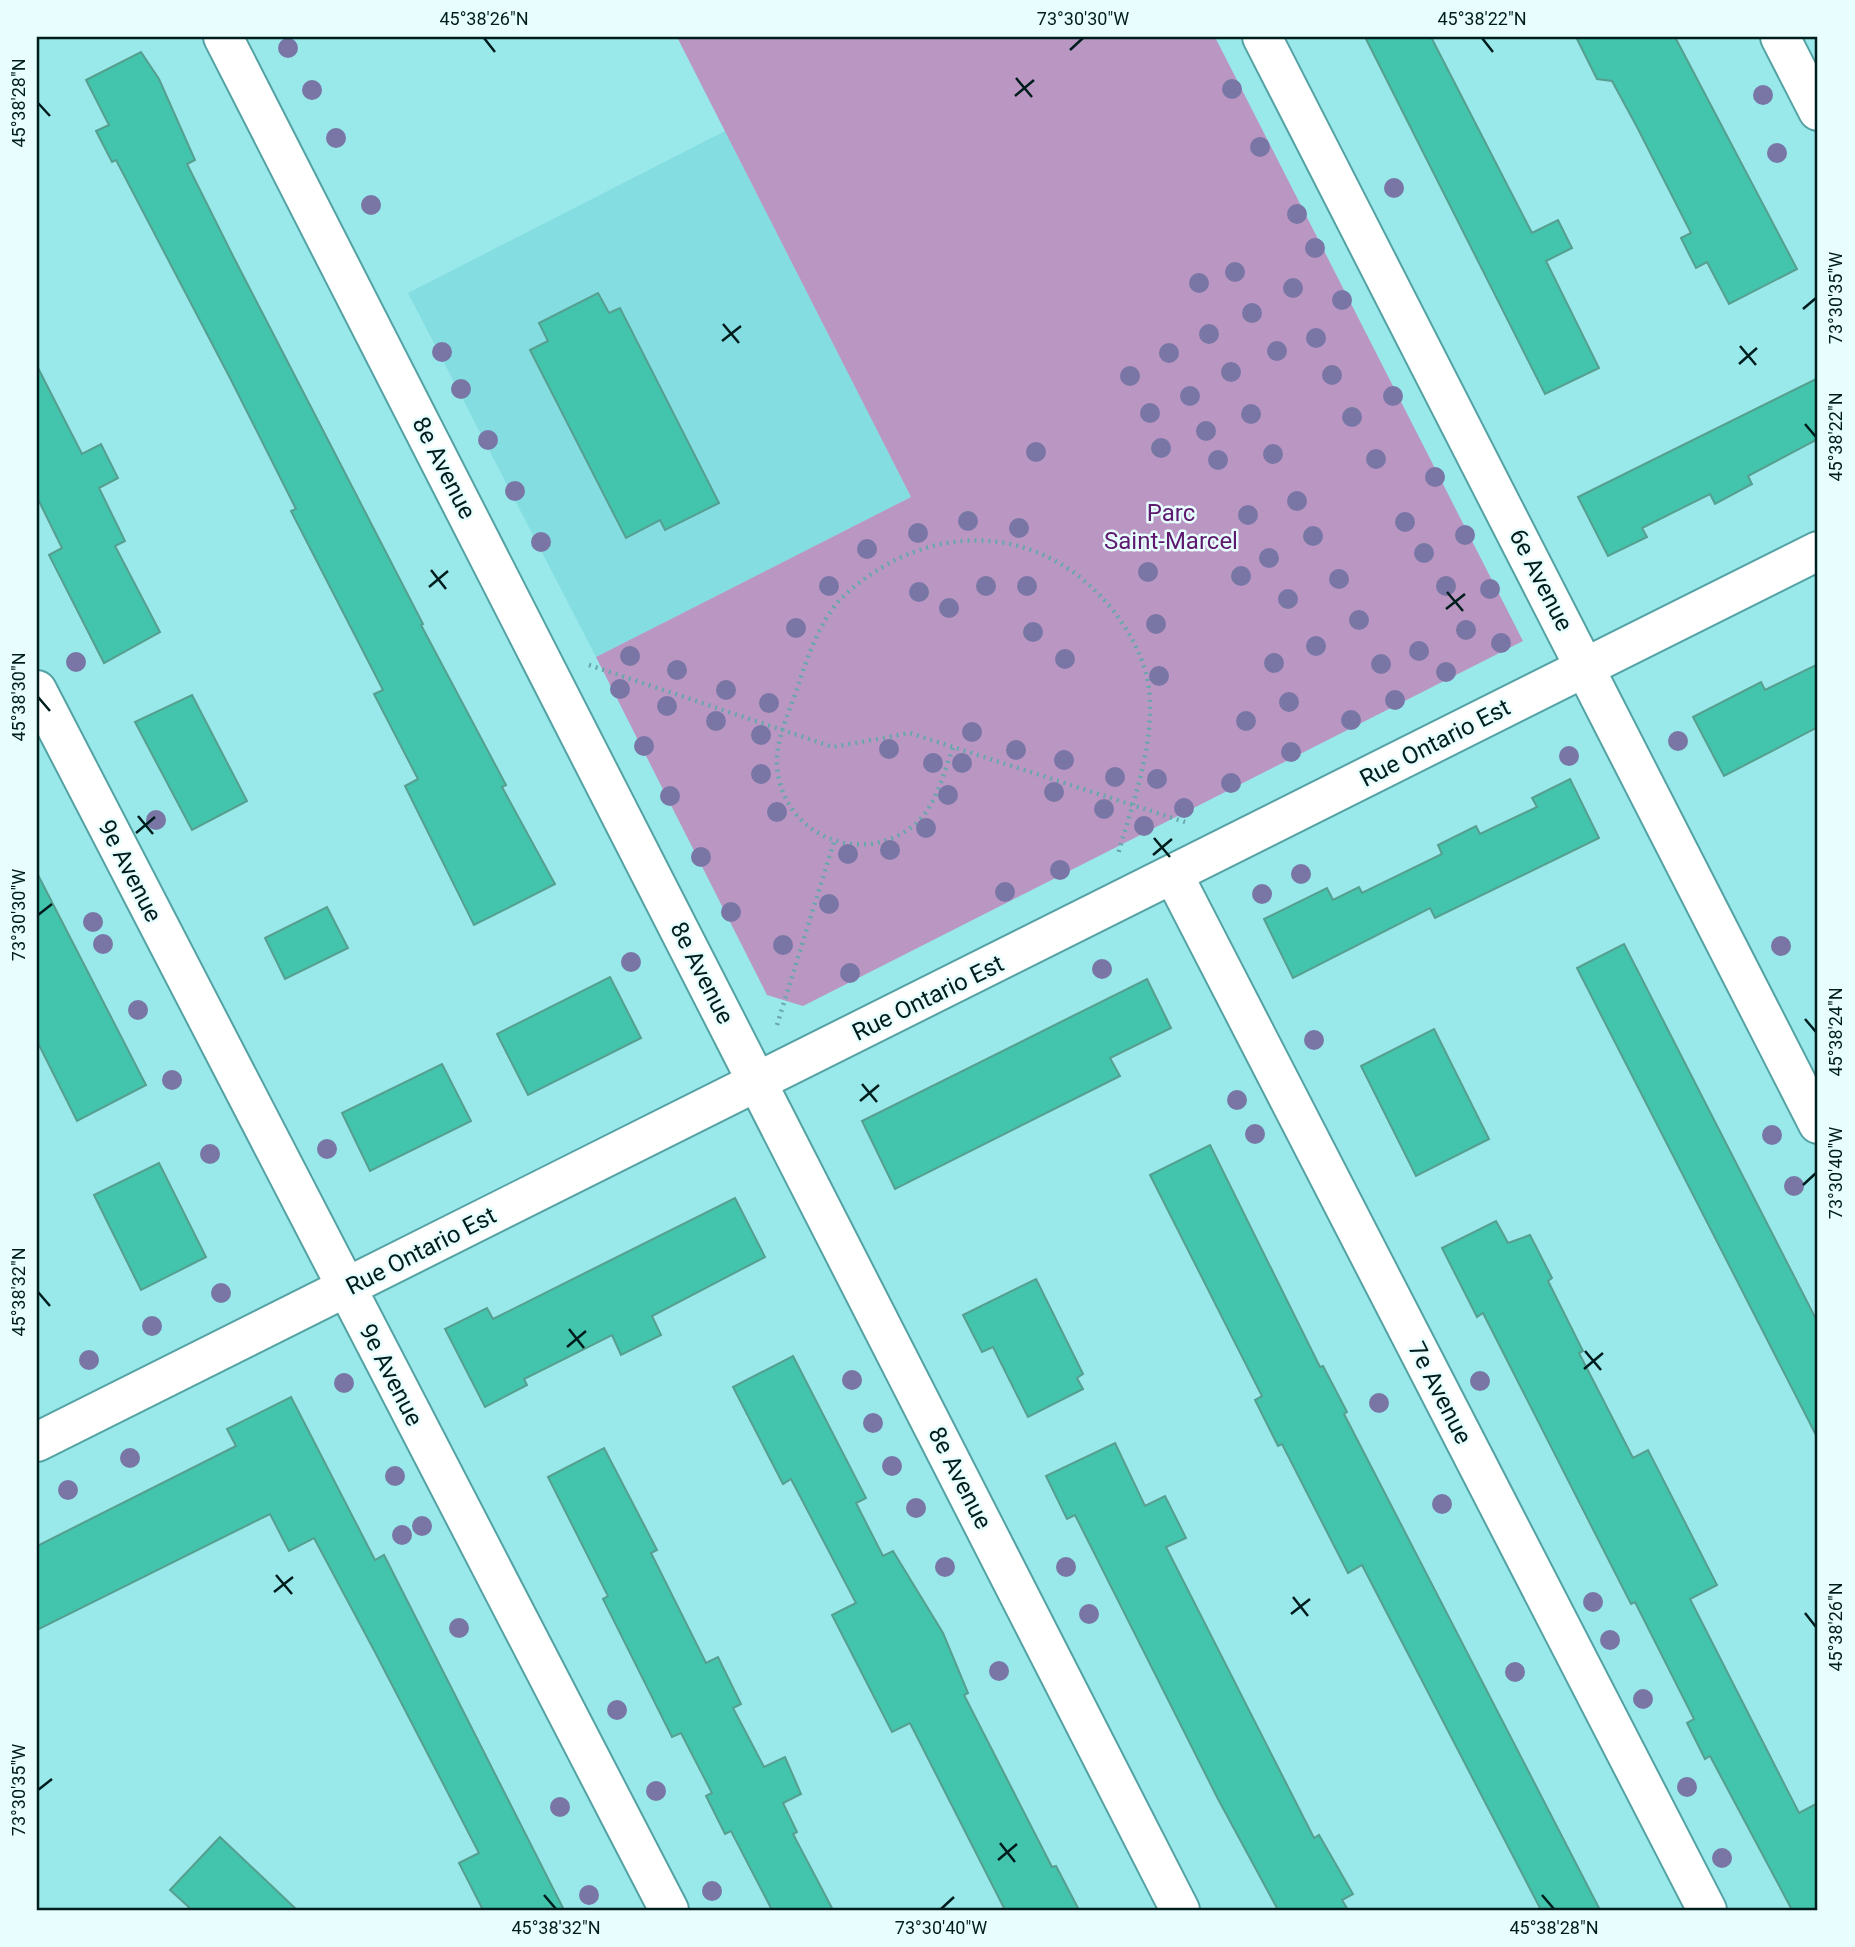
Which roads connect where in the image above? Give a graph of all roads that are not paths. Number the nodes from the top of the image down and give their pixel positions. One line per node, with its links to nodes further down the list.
1 (223, 37): 9 (street, 8e Avenue)
2 (1262, 37): 6 (street, 6e Avenue)
3 (1780, 37): 4 (street)
4 (1818, 111)
5 (1818, 551): 6 (street, Rue Ontario Est)
6 (1586, 666): 8 (street, Rue Ontario Est); 10 (street, 6e Avenue)
7 (37, 690): 11 (street, 9e Avenue)
8 (1174, 876): 9 (street, Rue Ontario Est); 15 (street, 7e Avenue)
9 (758, 1083): 11 (street, Rue Ontario Est); 14 (street, 8e Avenue)
10 (1818, 1124)
11 (345, 1289): 12 (street, Rue Ontario Est); 13 (street, 9e Avenue)
12 (37, 1442)
13 (669, 1910)
14 (1180, 1910)
15 (1707, 1910)

